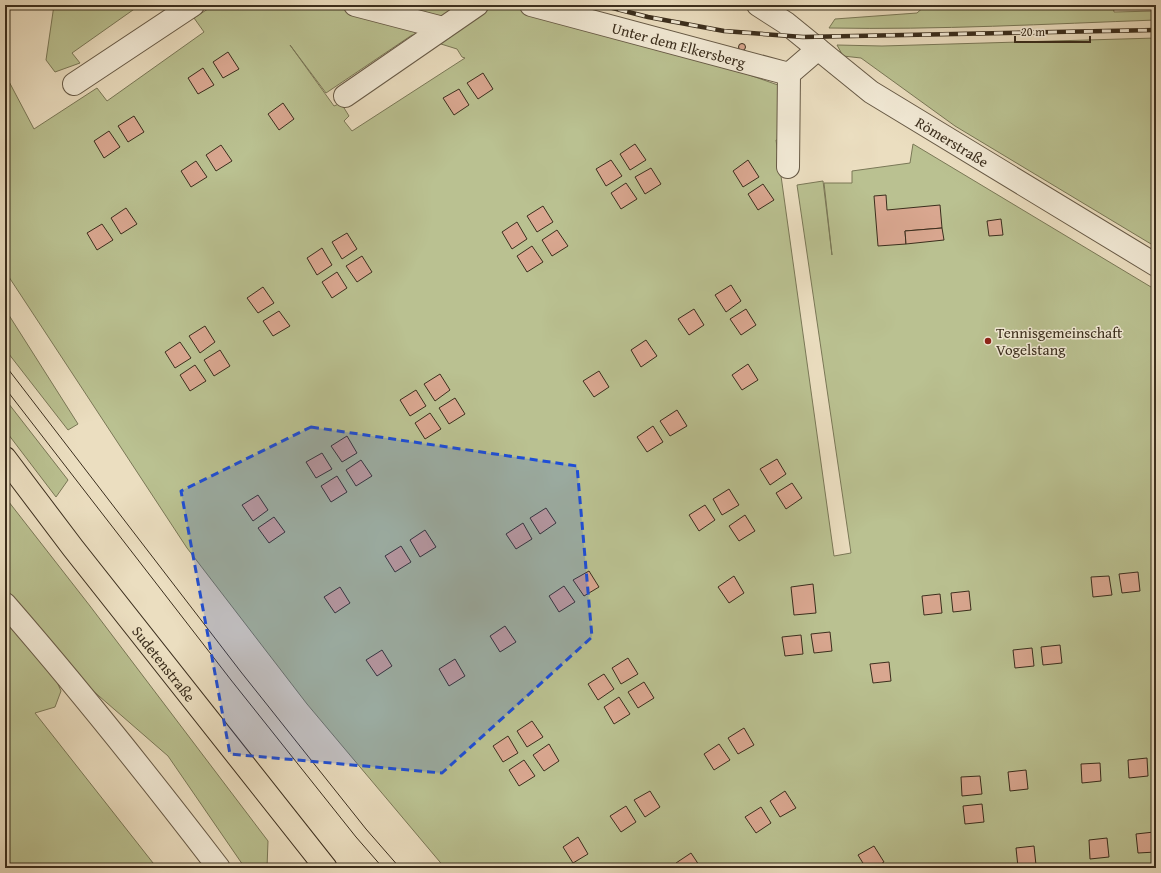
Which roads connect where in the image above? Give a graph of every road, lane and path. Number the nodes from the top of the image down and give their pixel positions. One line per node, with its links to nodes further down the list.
1 (193, 5): 9 (street)
2 (355, 5): 6 (street)
3 (476, 5): 6 (street)
4 (531, 5): 8 (street, Unter dem Elkersberg)
5 (758, 5): 7 (street, Römerstraße)
6 (443, 28): 10 (street)
7 (818, 49): 8 (street); 12 (street, Römerstraße)
8 (789, 74): 11 (street)
9 (74, 84)
10 (344, 96)
11 (788, 167)
12 (1156, 265)
13 (5, 458): 16 (main road, Sudetenstraße)
14 (5, 604): 15 (street)
15 (219, 868)
16 (326, 868)

